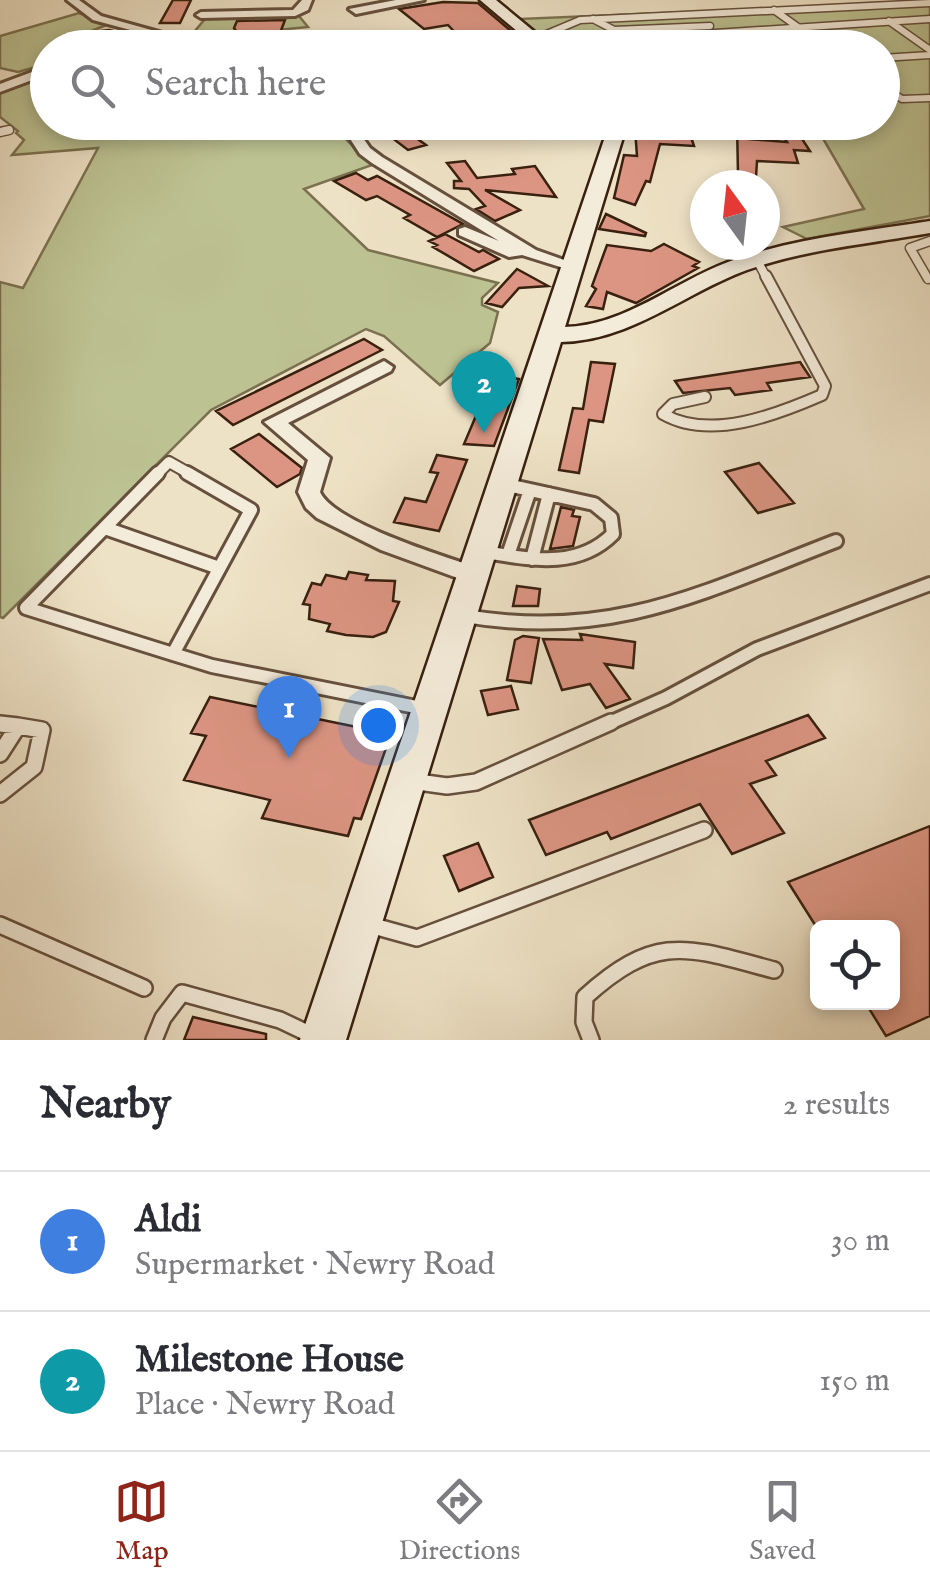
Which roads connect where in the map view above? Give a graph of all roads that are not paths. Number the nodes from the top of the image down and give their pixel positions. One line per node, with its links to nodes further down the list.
1 (72, 0): 14 (street)
2 (307, 0): 9 (street)
3 (418, 0): 8 (street)
4 (486, 0): 16 (main road)
5 (204, 1): 9 (street)
6 (930, 3): 7 (lane)
7 (774, 10): 10 (lane); 13 (lane)
8 (356, 12)
9 (201, 14): 15 (street)
10 (593, 19): 13 (lane); 17 (lane)
11 (930, 19): 12 (lane)
12 (890, 21): 13 (lane); 20 (lane)
13 (794, 24): 18 (lane); 19 (lane)
14 (150, 30)
15 (187, 30)
16 (524, 30)
17 (563, 30)
18 (738, 30)
19 (802, 30)
20 (929, 53): 21 (lane)
21 (900, 56)
22 (30, 77): 23 (street)
23 (0, 88)
24 (930, 98): 25 (lane)
25 (902, 99)
26 (357, 140): 29 (street)
27 (610, 140): 34 (main road)
28 (930, 227): 31 (main road)
29 (498, 232): 32 (street); 34 (street)
30 (930, 241): 35 (lane)
31 (780, 255)
32 (522, 258)
33 (756, 260): 36 (main road); 38 (lane)
34 (573, 266): 36 (main road)
35 (929, 280)
36 (550, 335): 39 (main road)
37 (384, 367): 44 (street)
38 (705, 397)
39 (516, 487): 40 (lane); 44 (main road)
40 (549, 494): 43 (lane); 43 (lane)
41 (105, 528): 45 (lane); 45 (lane); 48 (lane)
42 (836, 541): 47 (lane)
43 (532, 559): 44 (lane)
44 (488, 561): 47 (main road)
45 (219, 568): 48 (lane)
46 (930, 584): 53 (lane)
47 (460, 615): 49 (main road)
48 (173, 654): 49 (lane)
49 (430, 710): 53 (main road)
50 (0, 724): 51 (lane)
51 (18, 726): 52 (lane); 54 (lane)
52 (0, 754)
53 (407, 781): 56 (main road)
54 (0, 794)
55 (704, 830): 56 (lane)
56 (361, 923): 61 (main road)
57 (0, 924): 59 (lane)
58 (774, 970): 62 (lane)
59 (144, 988)
60 (154, 1040): 61 (lane)
61 (322, 1040)
62 (592, 1040)

